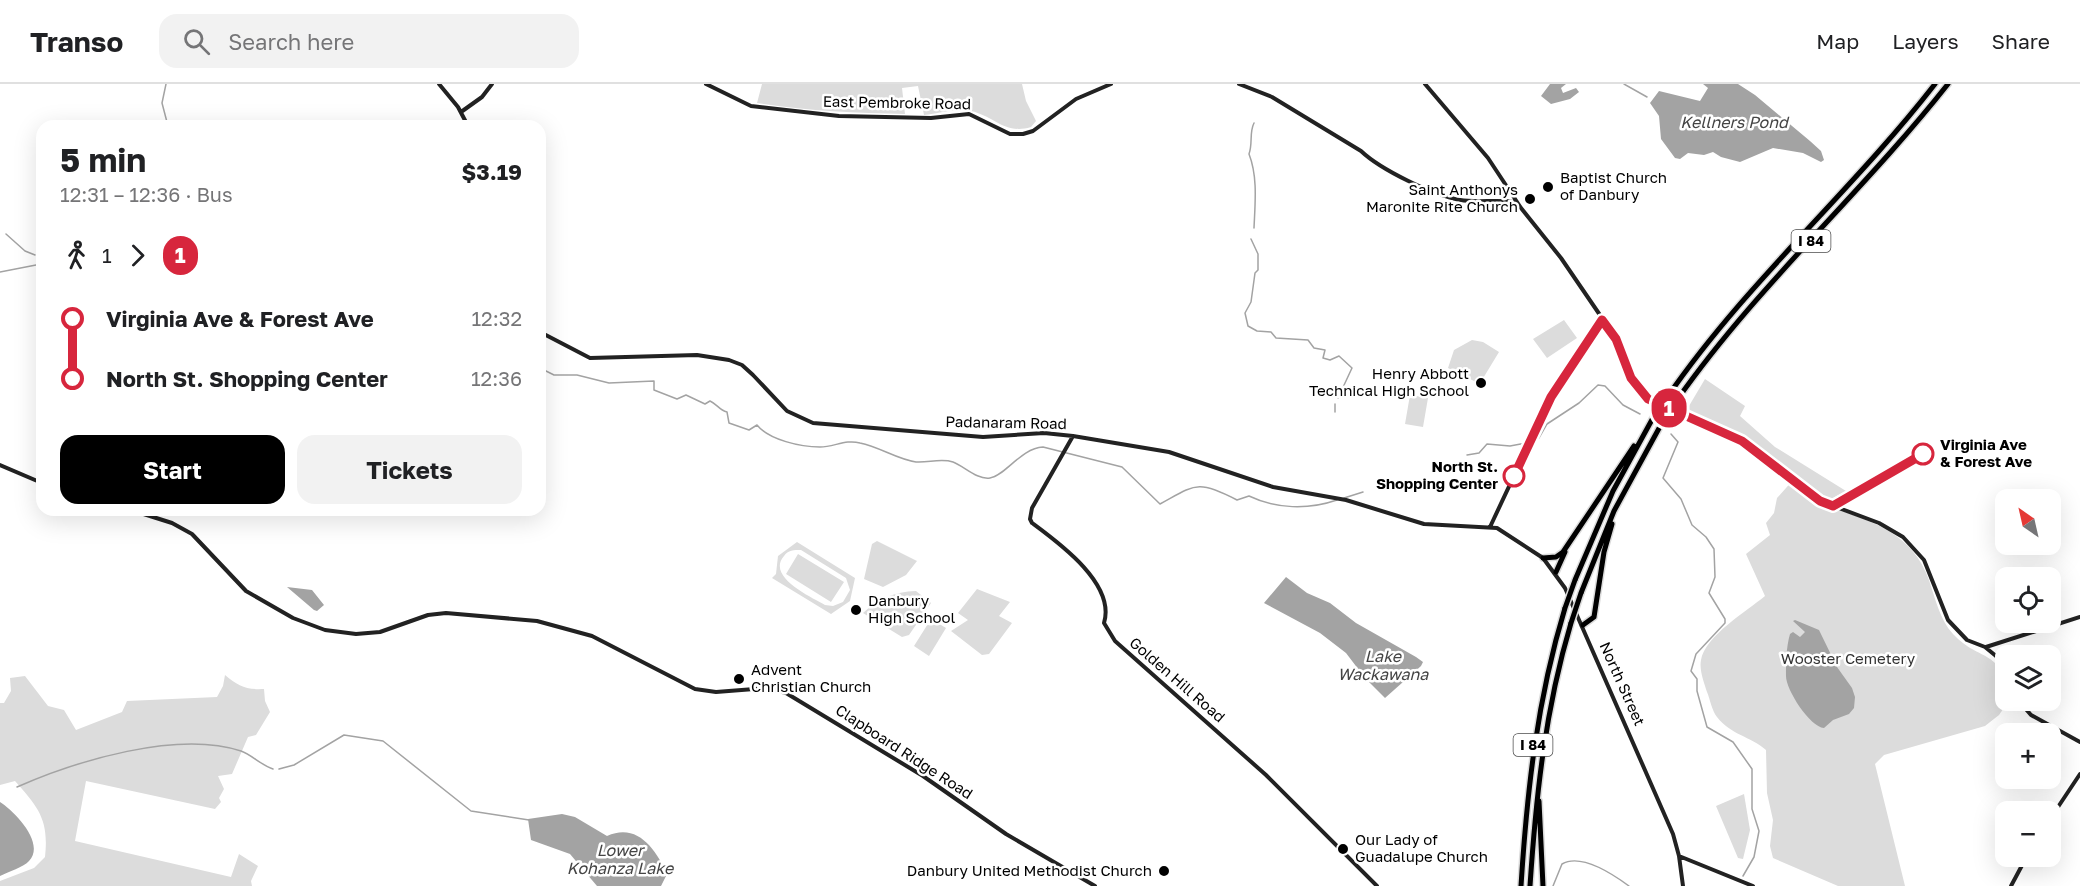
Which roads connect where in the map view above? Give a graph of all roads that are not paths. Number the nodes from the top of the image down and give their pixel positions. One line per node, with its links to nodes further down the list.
1 (439, 84): 9 (street)
2 (492, 84): 9 (street)
3 (706, 84): 4 (street, East Pembroke Road)
4 (1111, 84)
5 (1239, 84): 11 (street)
6 (1425, 84): 11 (street)
7 (1935, 84): 14 (highway, I 84, bridge)
8 (1948, 84): 17 (highway, I 84, bridge)
9 (461, 112): 10 (street)
10 (465, 120)
11 (1516, 202): 12 (street)
12 (1602, 320): 20 (street); 26 (street)
13 (546, 335): 15 (street, Padanaram Road)
14 (1649, 425): 21 (highway); 37 (highway, I 84, bridge)
15 (1073, 436): 20 (street, Padanaram Road); 36 (street, Golden Hill Road)
16 (0, 465): 18 (street)
17 (1638, 465): 25 (highway); 30 (highway, I 84, bridge)
18 (36, 480)
19 (147, 516): 35 (street, Clapboard Ridge Road)
20 (1490, 527): 22 (street, North Street)
21 (1571, 540): 22 (highway); 23 (highway)
22 (1543, 558): 23 (street, North Street)
23 (1556, 572): 25 (street, North Street)
24 (2080, 617): 26 (street)
25 (1582, 625): 33 (street, North Street)
26 (1985, 647): 27 (street)
27 (1995, 655)
28 (2028, 711): 29 (street)
29 (2080, 742)
30 (1541, 756): 38 (highway, I 84); 39 (highway)
31 (2080, 774): 32 (street)
32 (2061, 802)
33 (1679, 856): 40 (street, North Street); 41 (street)
34 (2021, 867): 42 (street)
35 (1095, 886)
36 (1377, 886)
37 (1521, 886)
38 (1530, 886)
39 (1544, 886)
40 (1683, 886)
41 (1754, 886)
42 (2011, 886)

